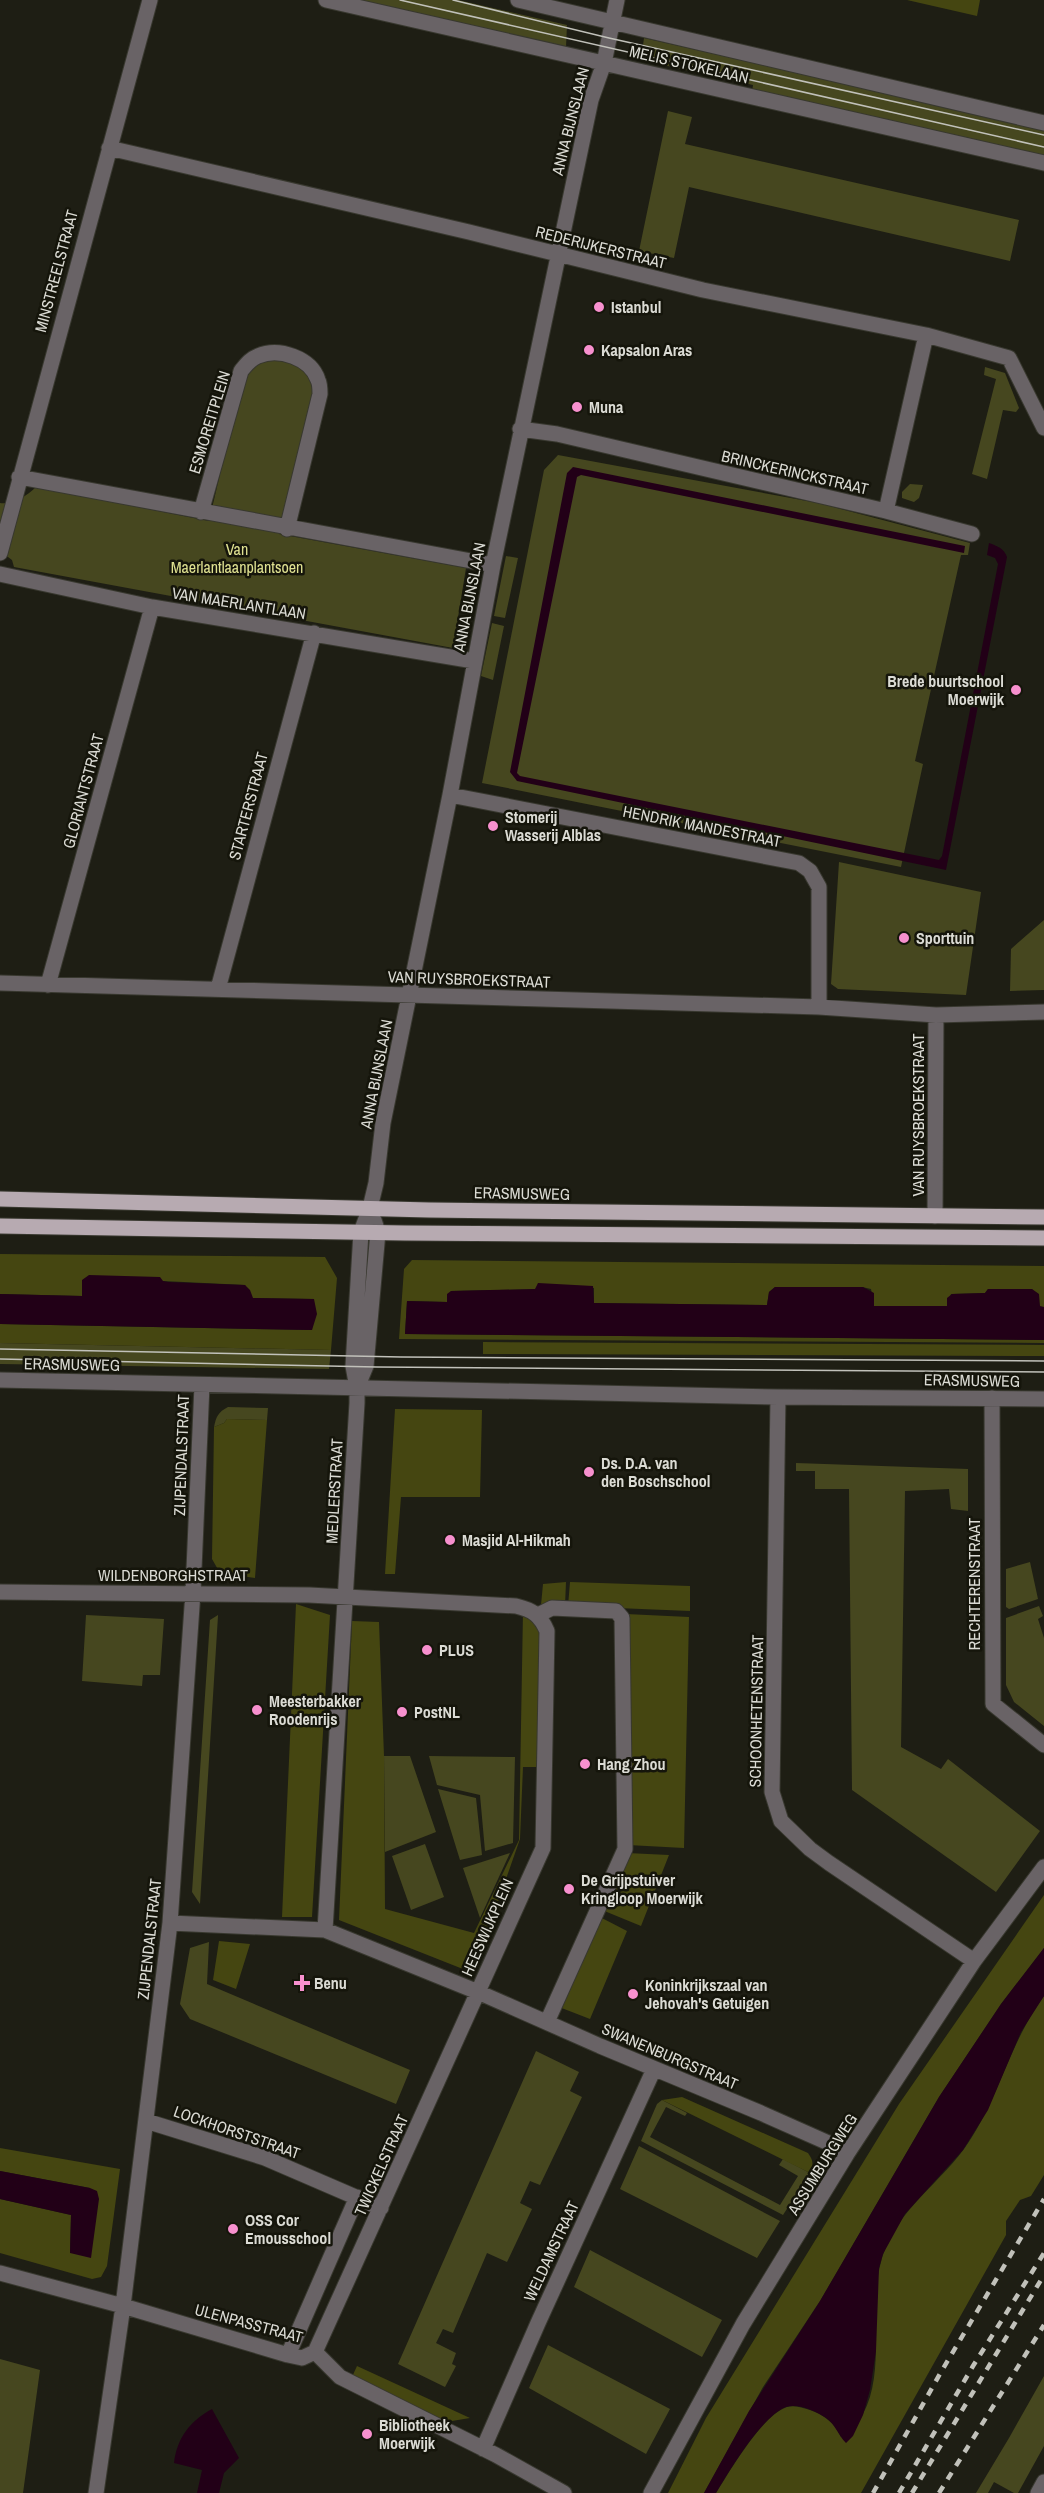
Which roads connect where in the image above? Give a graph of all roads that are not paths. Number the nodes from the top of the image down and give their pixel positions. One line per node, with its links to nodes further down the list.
1 (150, 0): 8 (street, MINSTREELSTRAAT)
2 (326, 0): 6 (street, MELIS STOKELAAN)
3 (518, 0): 5 (street, MELIS STOKELAAN)
4 (617, 0): 5 (street, ANNA BIJNSLAAN)
5 (612, 22): 6 (street, ANNA BIJNSLAAN); 7 (street, MELIS STOKELAAN)
6 (604, 63): 9 (street, MELIS STOKELAAN); 10 (street, ANNA BIJNSLAAN)
7 (1044, 123)
8 (109, 148): 10 (street, REDERIJKERSTRAAT); 14 (street, MINSTREELSTRAAT)
9 (1044, 163)
10 (558, 256): 11 (street, REDERIJKERSTRAAT); 13 (street, ANNA BIJNSLAAN)
11 (926, 335): 12 (street, REDERIJKERSTRAAT); 16 (street, BRINCKERINCKSTRAAT)
12 (1044, 428)
13 (520, 429): 16 (street, BRINCKERINCKSTRAAT); 21 (street, ANNA BIJNSLAAN)
14 (19, 477): 15 (street, MINSTREELSTRAAT); 17 (street)
15 (5, 506): 20 (street, MINSTREELSTRAAT)
16 (886, 511): 19 (street)
17 (201, 512): 18 (street); 18 (street, ESMOREITPLEIN)
18 (287, 529): 21 (street)
19 (972, 534)
20 (0, 553)
21 (493, 565): 25 (street, ANNA BIJNSLAAN)
22 (0, 574): 23 (street, VAN MAERLANTLAAN)
23 (152, 607): 24 (street, VAN MAERLANTLAAN); 28 (street, GLORIANTSTRAAT)
24 (314, 633): 25 (street, VAN MAERLANTLAAN); 29 (street, STARTERSTRAAT)
25 (474, 661): 26 (street, ANNA BIJNSLAAN)
26 (450, 795): 30 (street, ANNA BIJNSLAAN); 31 (street, HENDRIK MANDESTRAAT)
27 (0, 983): 28 (street, VAN RUYSBROEKSTRAAT)
28 (48, 985): 29 (street, VAN RUYSBROEKSTRAAT)
29 (218, 990): 30 (street, VAN RUYSBROEKSTRAAT)
30 (410, 995): 31 (street, VAN RUYSBROEKSTRAAT); 35 (street, ANNA BIJNSLAAN)
31 (819, 1007): 33 (street, VAN RUYSBROEKSTRAAT)
32 (1044, 1012): 33 (street, VAN RUYSBROEKSTRAAT)
33 (936, 1015): 36 (street, VAN RUYSBROEKSTRAAT)
34 (0, 1199): 35 (main road, ERASMUSWEG)
35 (370, 1208): 36 (main road, ERASMUSWEG); 39 (street, MEDLERSTRAAT); 40 (street)
36 (935, 1216): 37 (main road, ERASMUSWEG)
37 (1044, 1217)
38 (0, 1226): 39 (main road)
39 (361, 1232): 40 (main road); 44 (street, MEDLERSTRAAT)
40 (378, 1232): 41 (main road); 44 (street, MEDLERSTRAAT)
41 (1044, 1238)
42 (0, 1380): 43 (street, ERASMUSWEG)
43 (202, 1385): 44 (street, ERASMUSWEG); 49 (street, ZIJPENDALSTRAAT)
44 (357, 1388): 45 (street, ERASMUSWEG); 50 (street, MEDLERSTRAAT)
45 (778, 1397): 46 (street, ERASMUSWEG); 56 (street, SCHOONHETENSTRAAT)
46 (992, 1398): 47 (street, ERASMUSWEG); 52 (street, RECHTERENSTRAAT)
47 (1044, 1399)
48 (0, 1592): 49 (street, WILDENBORGHSTRAAT)
49 (193, 1592): 50 (street, WILDENBORGHSTRAAT); 54 (street, ZIJPENDALSTRAAT)
50 (345, 1596): 51 (street); 55 (street)
51 (538, 1615): 57 (street, HEESWIJKPLEIN); 58 (street)
52 (1044, 1745)
53 (1044, 1867): 56 (street, ASSUMBURGWEG)
54 (170, 1923): 55 (street); 60 (street, ZIJPENDALSTRAAT)
55 (326, 1930): 57 (street, HEESWIJKPLEIN)
56 (975, 1961): 61 (street, ASSUMBURGWEG)
57 (478, 1992): 58 (street, SWANENBURGSTRAAT); 63 (street, TWICKELSTRAAT)
58 (547, 2022): 59 (street, SWANENBURGSTRAAT)
59 (654, 2069): 61 (street, SWANENBURGSTRAAT); 68 (street, WELDAMSTRAAT)
60 (146, 2121): 62 (street, LOCKHORSTSTRAAT); 65 (street, ZIJPENDALSTRAAT)
61 (848, 2154): 72 (street, ASSUMBURGWEG)
62 (357, 2197): 63 (street, LOCKHORSTSTRAAT); 67 (street, TWICKELSTRAAT)
63 (381, 2208): 66 (street, TWICKELSTRAAT)
64 (0, 2273): 65 (street, ULENPASSTRAAT)
65 (123, 2306): 67 (street, ULENPASSTRAAT); 70 (street, ZIJPENDALSTRAAT)
66 (315, 2352): 67 (street, ULENPASSTRAAT); 68 (street, ULENPASSTRAAT)
67 (288, 2355)
68 (483, 2449): 71 (street, ULENPASSTRAAT)
69 (1044, 2482): 73 (street)
70 (96, 2493)
71 (564, 2493)
72 (651, 2493)
73 (1038, 2493)

